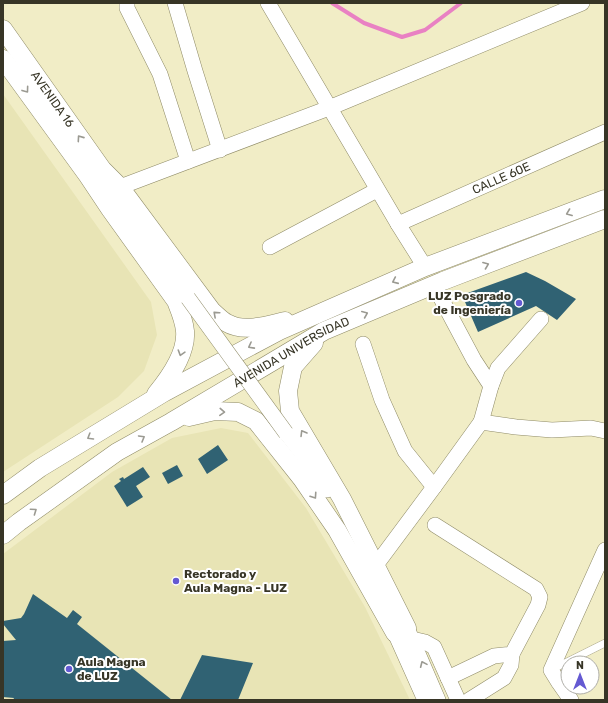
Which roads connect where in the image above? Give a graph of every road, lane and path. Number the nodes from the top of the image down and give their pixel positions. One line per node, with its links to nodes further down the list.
1 (127, 3): 10 (street)
2 (175, 3): 9 (street)
3 (268, 3): 7 (street)
4 (582, 3): 7 (street)
5 (3, 29): 11 (street, AVENIDA 16, one-way to 5)
6 (3, 59): 11 (street, one-way to 11)
7 (329, 108): 9 (street); 12 (street)
8 (605, 132): 16 (street, CALLE 60E)
9 (220, 150): 10 (street)
10 (188, 161): 13 (street)
11 (95, 173): 13 (street); 25 (street, one-way to 25)
12 (377, 190): 16 (street); 17 (street)
13 (117, 192): 20 (street, one-way to 13); 35 (street, bridge)
14 (605, 200): 18 (street, AVENIDA UNIVERSIDAD, one-way to 18)
15 (605, 219): 19 (street, AVENIDA UNIVERSIDAD, one-way to 15)
16 (398, 224): 18 (street)
17 (270, 247)
18 (425, 267): 20 (street, AVENIDA UNIVERSIDAD, one-way to 20)
19 (434, 285): 22 (street, AVENIDA UNIVERSIDAD, one-way to 19); 24 (street)
20 (319, 314): 25 (street, AVENIDA UNIVERSIDAD, one-way to 25)
21 (540, 319): 24 (street)
22 (324, 331): 26 (street, AVENIDA UNIVERSIDAD); 34 (street, one-way to 22)
23 (363, 344): 29 (street)
24 (491, 386): 27 (street)
25 (152, 399): 30 (street, AVENIDA UNIVERSIDAD, one-way to 30)
26 (171, 422): 32 (street, AVENIDA UNIVERSIDAD, one-way to 26); 35 (street, one-way to 35)
27 (481, 422): 28 (street); 29 (street)
28 (605, 431)
29 (434, 487): 34 (street)
30 (3, 495)
31 (435, 525): 37 (street)
32 (3, 534)
33 (605, 550): 38 (street)
34 (376, 565): 35 (street)
35 (405, 634): 39 (street); 40 (street); 41 (street, one-way to 35)
36 (605, 643): 38 (lane)
37 (512, 654): 39 (street); 43 (street)
38 (551, 670): 44 (street)
39 (448, 678): 42 (street)
40 (425, 700)
41 (438, 700)
42 (458, 700)
43 (469, 700)
44 (571, 700)

